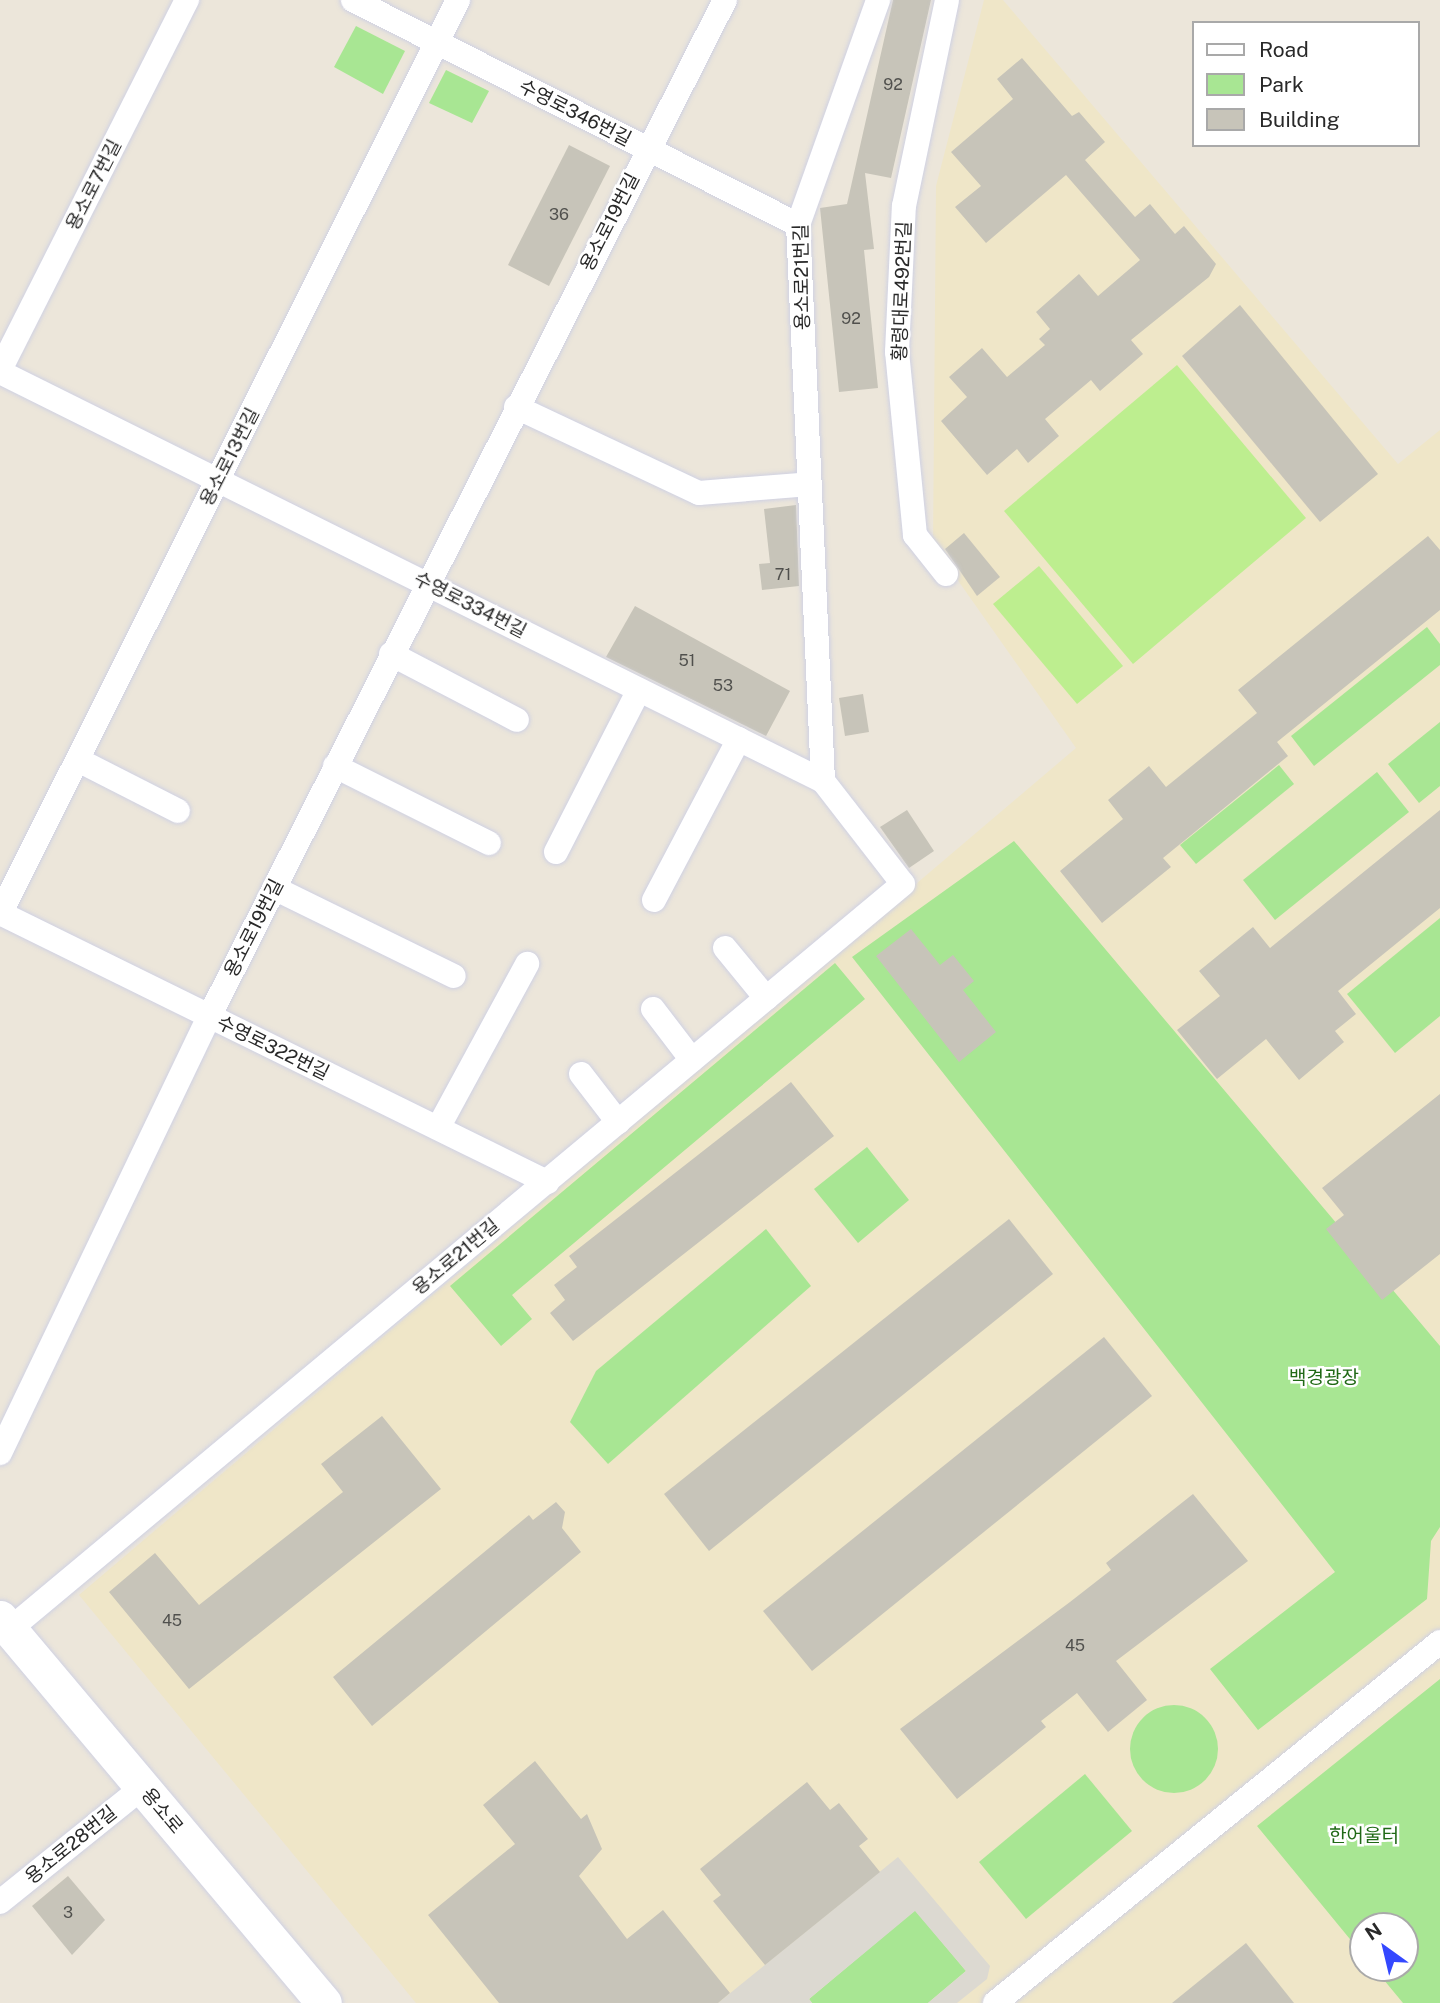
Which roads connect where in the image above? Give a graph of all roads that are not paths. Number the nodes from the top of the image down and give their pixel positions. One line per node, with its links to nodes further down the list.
1 (187, 0): 10 (street, 용소로7번길)
2 (353, 0): 7 (street, 수영로346번길)
3 (458, 0): 7 (street, 용소로13번길)
4 (725, 0): 8 (street, 용소로19번길)
5 (878, 0): 9 (street, 용소로21번길)
6 (947, 0): 14 (street, 황령대로492번길)
7 (437, 43): 8 (street, 수영로346번길); 12 (street, 용소로13번길)
8 (648, 149): 9 (street, 수영로346번길); 11 (street, 용소로19번길)
9 (798, 225): 13 (street, 용소로21번길)
10 (0, 371): 12 (street, 수영로334번길)
11 (516, 407): 13 (street); 15 (street, 용소로19번길)
12 (220, 477): 15 (street, 수영로334번길); 20 (street, 용소로13번길)
13 (810, 484): 22 (street, 용소로21번길)
14 (946, 574)
15 (426, 583): 16 (street, 용소로19번길); 17 (street, 수영로334번길)
16 (391, 654): 18 (street); 21 (street, 용소로19번길)
17 (639, 690): 19 (street, 수영로334번길); 25 (street)
18 (517, 720)
19 (740, 739): 22 (street, 수영로334번길); 28 (street)
20 (78, 760): 23 (street); 29 (street, 용소로13번길)
21 (335, 766): 24 (street); 27 (street, 용소로19번길)
22 (823, 781): 26 (street, 수영로334번길)
23 (178, 811)
24 (489, 843)
25 (556, 852)
26 (902, 884): 33 (street, 용소로21번길)
27 (274, 888): 32 (street); 35 (street, 용소로19번길)
28 (654, 900)
29 (0, 913): 35 (street, 수영로322번길)
30 (725, 948): 33 (street)
31 (527, 964): 39 (street)
32 (454, 976)
33 (766, 998): 36 (street, 용소로21번길)
34 (653, 1009): 36 (street)
35 (209, 1017): 39 (street, 수영로322번길); 41 (street, 용소로19번길)
36 (692, 1060): 38 (street, 용소로21번길)
37 (581, 1074): 38 (street)
38 (618, 1122): 40 (street, 용소로21번길)
39 (438, 1128): 40 (street, 수영로322번길)
40 (547, 1182): 42 (street, 용소로21번길)
41 (0, 1452)
42 (5, 1624): 44 (main road, 용소로)
43 (1440, 1642): 47 (street)
44 (142, 1788): 45 (street, 용소로28번길); 46 (main road, 용소로)
45 (0, 1902)
46 (324, 2003)
47 (995, 2003)

